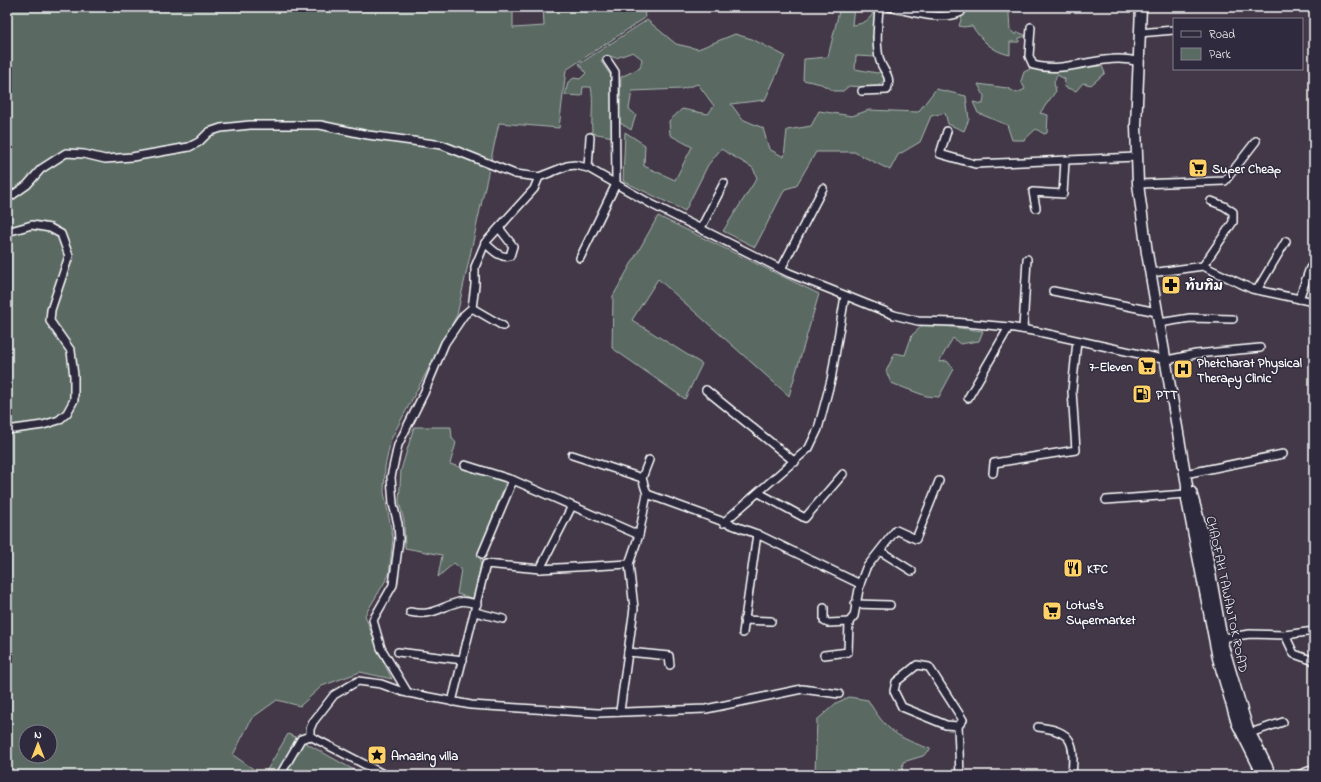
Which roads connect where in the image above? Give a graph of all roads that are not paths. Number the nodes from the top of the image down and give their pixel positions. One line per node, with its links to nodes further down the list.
1 (879, 7): 10 (street)
2 (889, 7): 3 (street)
3 (962, 7)
4 (1141, 7): 7 (main road, CHAOFAH TAWANTOK ROAD)
5 (1031, 27): 9 (street)
6 (1173, 30): 7 (street)
7 (1139, 33): 9 (main road, CHAOFAH TAWANTOK ROAD)
8 (607, 60): 19 (street)
9 (1139, 62): 14 (main road, CHAOFAH TAWANTOK ROAD)
10 (862, 91)
11 (947, 131): 15 (street)
12 (590, 137): 16 (street)
13 (1256, 141): 20 (street)
14 (1136, 156): 15 (street); 20 (main road, CHAOFAH TAWANTOK ROAD)
15 (1065, 161): 24 (street)
16 (588, 168): 17 (street); 19 (street)
17 (539, 177): 22 (street); 25 (street)
18 (724, 183): 26 (street)
19 (616, 184): 26 (street); 30 (street)
20 (1138, 184): 35 (main road, CHAOFAH TAWANTOK ROAD)
21 (823, 188): 34 (street)
22 (7, 199)
23 (1211, 201): 33 (street)
24 (1036, 208)
25 (499, 228): 29 (street); 29 (street)
26 (701, 228): 34 (street)
27 (7, 232): 53 (street)
28 (1286, 241): 36 (street)
29 (486, 243): 41 (street)
30 (580, 258)
31 (1026, 259): 47 (street)
32 (1314, 265): 39 (street)
33 (1204, 266): 35 (street); 36 (street)
34 (781, 269): 38 (street)
35 (1151, 273): 42 (main road, CHAOFAH TAWANTOK ROAD)
36 (1257, 290): 39 (street)
37 (1053, 291): 42 (street)
38 (845, 296): 46 (street); 57 (street)
39 (1299, 299): 40 (street)
40 (1314, 302)
41 (472, 308): 45 (street); 99 (street)
42 (1157, 312): 44 (main road, CHAOFAH TAWANTOK ROAD)
43 (1233, 319): 44 (street)
44 (1159, 322): 50 (main road, CHAOFAH TAWANTOK ROAD)
45 (503, 326)
46 (1009, 327): 47 (street); 52 (street)
47 (1023, 330): 48 (street)
48 (1077, 341): 50 (street); 59 (street)
49 (1260, 348): 50 (street)
50 (1167, 360): 61 (main road, CHAOFAH TAWANTOK ROAD)
51 (706, 390): 57 (street)
52 (968, 398)
53 (7, 430)
54 (1283, 454): 61 (street)
55 (572, 455): 62 (street)
56 (649, 460): 62 (street)
57 (795, 462): 66 (street)
58 (465, 465): 63 (street)
59 (993, 473)
60 (843, 474): 66 (street)
61 (1185, 474): 65 (main road, CHAOFAH TAWANTOK ROAD)
62 (642, 478): 67 (street)
63 (513, 480): 69 (street); 74 (street)
64 (939, 481): 73 (street)
65 (1187, 489): 68 (street); 92 (main road, CHAOFAH TAWANTOK ROAD); 113 (main road, CHAOFAH TAWANTOK ROAD)
66 (758, 493): 70 (street)
67 (646, 494): 70 (street); 72 (street)
68 (1106, 500)
69 (572, 506): 72 (street); 76 (street)
70 (723, 523): 71 (street)
71 (757, 534): 78 (street); 86 (street)
72 (639, 535): 75 (street)
73 (880, 551): 77 (street); 78 (street)
74 (482, 554)
75 (629, 564): 76 (street); 94 (street)
76 (540, 569): 79 (street)
77 (912, 571)
78 (860, 584): 80 (street)
79 (477, 604): 83 (street); 84 (street)
80 (855, 604): 81 (street); 88 (street)
81 (890, 605)
82 (824, 608): 88 (street)
83 (410, 612)
84 (475, 612): 85 (street); 96 (street)
85 (503, 619)
86 (744, 620): 87 (street); 90 (street)
87 (771, 621)
88 (849, 622): 95 (street)
89 (1314, 630): 91 (street)
90 (742, 633)
91 (1285, 635): 92 (street); 97 (street)
92 (1222, 638): 106 (main road, CHAOFAH TAWANTOK ROAD)
93 (398, 652): 96 (street)
94 (628, 652): 98 (street); 102 (street)
95 (824, 655)
96 (463, 660): 101 (street)
97 (1314, 661)
98 (670, 665)
99 (408, 693): 101 (street); 107 (street)
100 (839, 694): 102 (street)
101 (452, 702): 102 (street)
102 (620, 711)
103 (1283, 722): 106 (street)
104 (958, 726): 104 (street); 111 (street)
105 (1038, 727): 112 (street)
106 (1250, 733): 114 (main road, CHAOFAH TAWANTOK ROAD)
107 (310, 736): 109 (street); 110 (street)
108 (1314, 768): 115 (street)
109 (280, 775)
110 (385, 775)
111 (960, 775)
112 (1072, 775)
113 (1263, 775)
114 (1271, 775)
115 (1298, 775)

